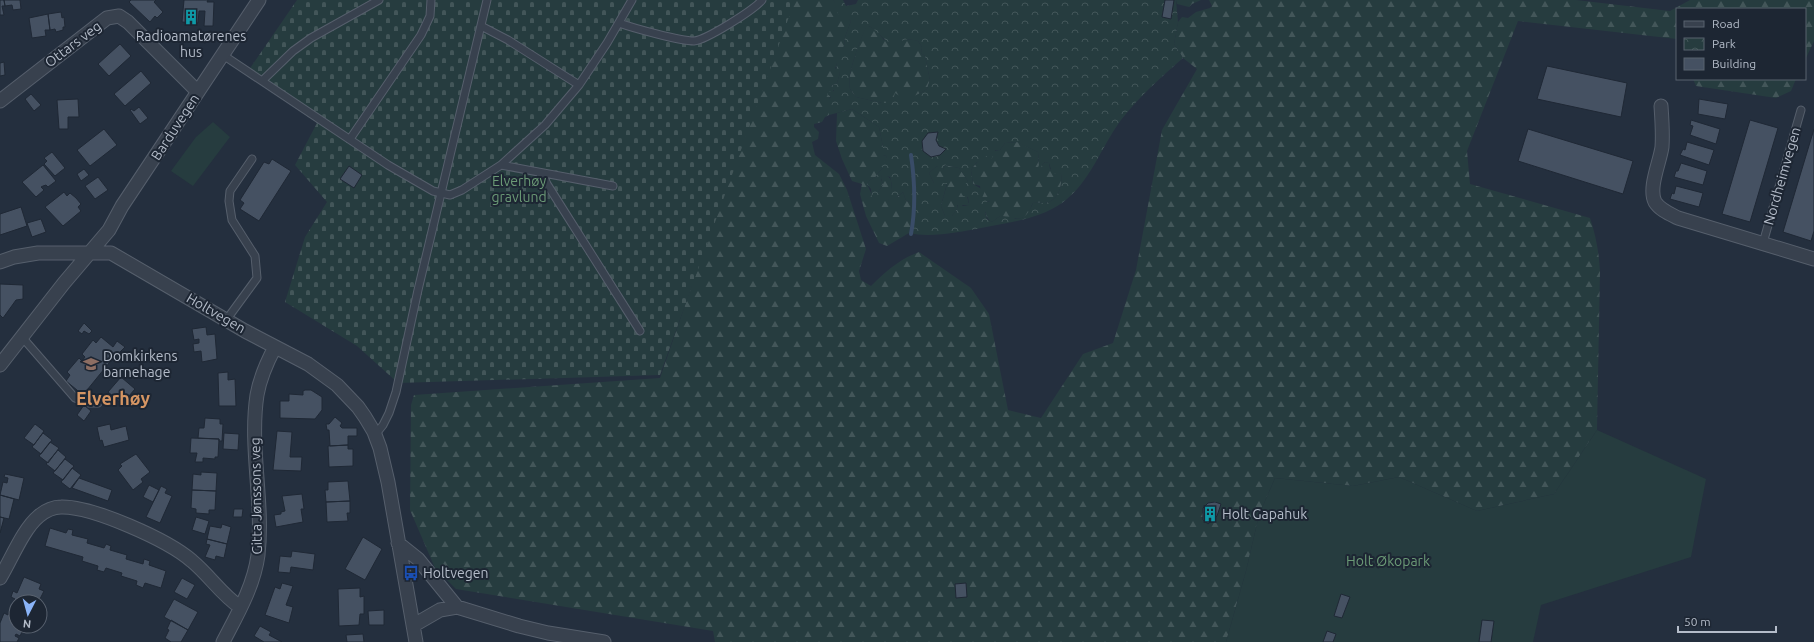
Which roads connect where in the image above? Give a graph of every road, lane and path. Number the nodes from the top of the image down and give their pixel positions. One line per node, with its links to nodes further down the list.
1 (259, 0): 9 (street, Barduvegen)
2 (379, 0): 10 (lane)
3 (432, 0): 16 (lane)
4 (487, 0): 8 (lane)
5 (632, 0): 7 (lane)
6 (762, 0): 7 (lane)
7 (619, 23): 11 (lane)
8 (481, 26): 11 (lane); 21 (lane)
9 (223, 54): 10 (lane); 12 (street, Barduvegen)
10 (263, 80): 16 (lane)
11 (579, 85): 18 (lane)
12 (198, 92): 13 (street, Ottars veg); 23 (street, Barduvegen)
13 (0, 100)
14 (1661, 106): 22 (street, Nordheimvegen)
15 (1801, 110): 22 (lane, Nordheimvegen)
16 (350, 139): 21 (lane)
17 (252, 159): 26 (lane)
18 (501, 165): 19 (lane); 21 (lane)
19 (542, 173): 20 (lane); 27 (lane)
20 (613, 186)
21 (442, 194): 32 (lane)
22 (1763, 243): 24 (street, Nordheimvegen)
23 (90, 252): 25 (street, Holtvegen); 26 (street, Holtvegen); 28 (street, Barduvegen)
24 (1814, 259)
25 (0, 262)
26 (227, 319): 29 (street, Holtvegen)
27 (640, 331)
28 (22, 337): 30 (street, Barduvegen); 31 (lane)
29 (275, 347): 32 (street, Holtvegen); 35 (street, Gitta Jønssons veg)
30 (0, 365)
31 (98, 403)
32 (375, 435): 33 (street, Holtvegen)
33 (398, 543): 36 (street); 37 (street, Holtvegen)
34 (0, 578): 35 (street)
35 (240, 607): 39 (street, Gitta Jønssons veg)
36 (457, 607): 37 (street); 38 (street)
37 (414, 625): 40 (street, Holtvegen)
38 (547, 638): 41 (street)
39 (223, 642)
40 (416, 642)
41 (604, 642)

